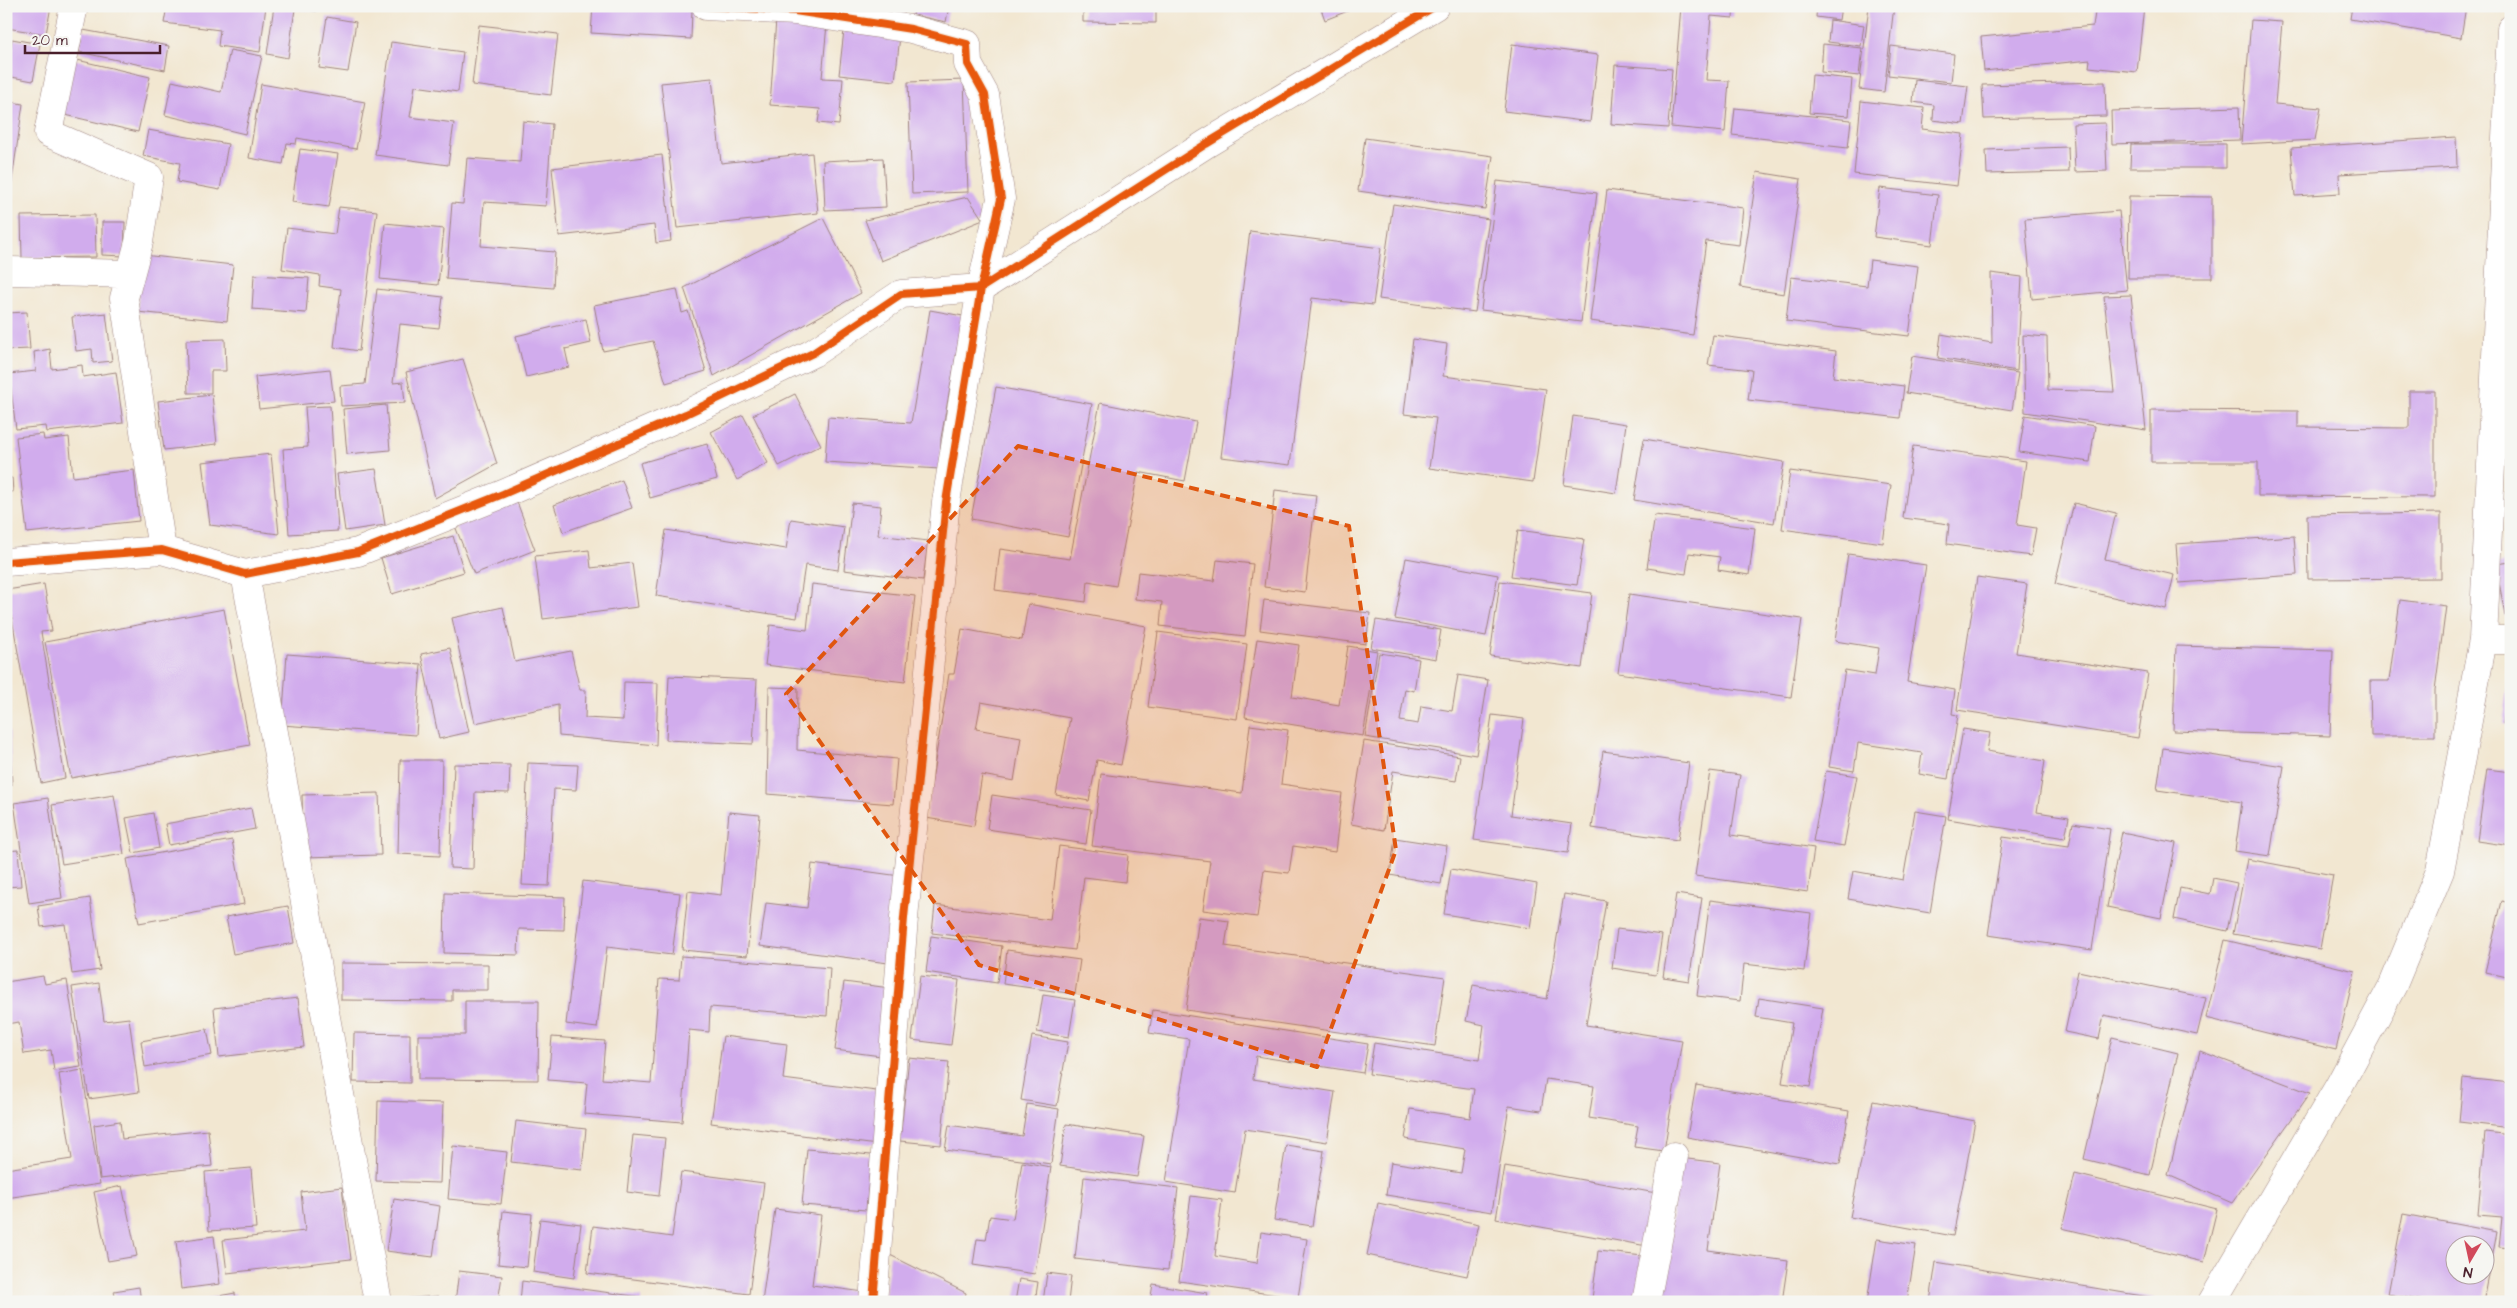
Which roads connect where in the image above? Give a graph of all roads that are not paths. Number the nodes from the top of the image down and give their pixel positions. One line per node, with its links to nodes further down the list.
1 (74, 6): 6 (street)
2 (706, 6): 7 (street)
3 (1436, 6): 7 (street)
4 (2511, 30): 11 (street)
5 (10, 271): 6 (street)
6 (130, 274): 8 (street)
7 (981, 288): 10 (street); 15 (street)
8 (162, 550): 9 (street); 10 (street)
9 (6, 562)
10 (245, 574): 14 (street)
11 (2482, 640): 12 (street); 17 (street)
12 (2511, 640)
13 (1674, 1156): 16 (street)
14 (378, 1302)
15 (874, 1302)
16 (1646, 1302)
17 (2212, 1302)

